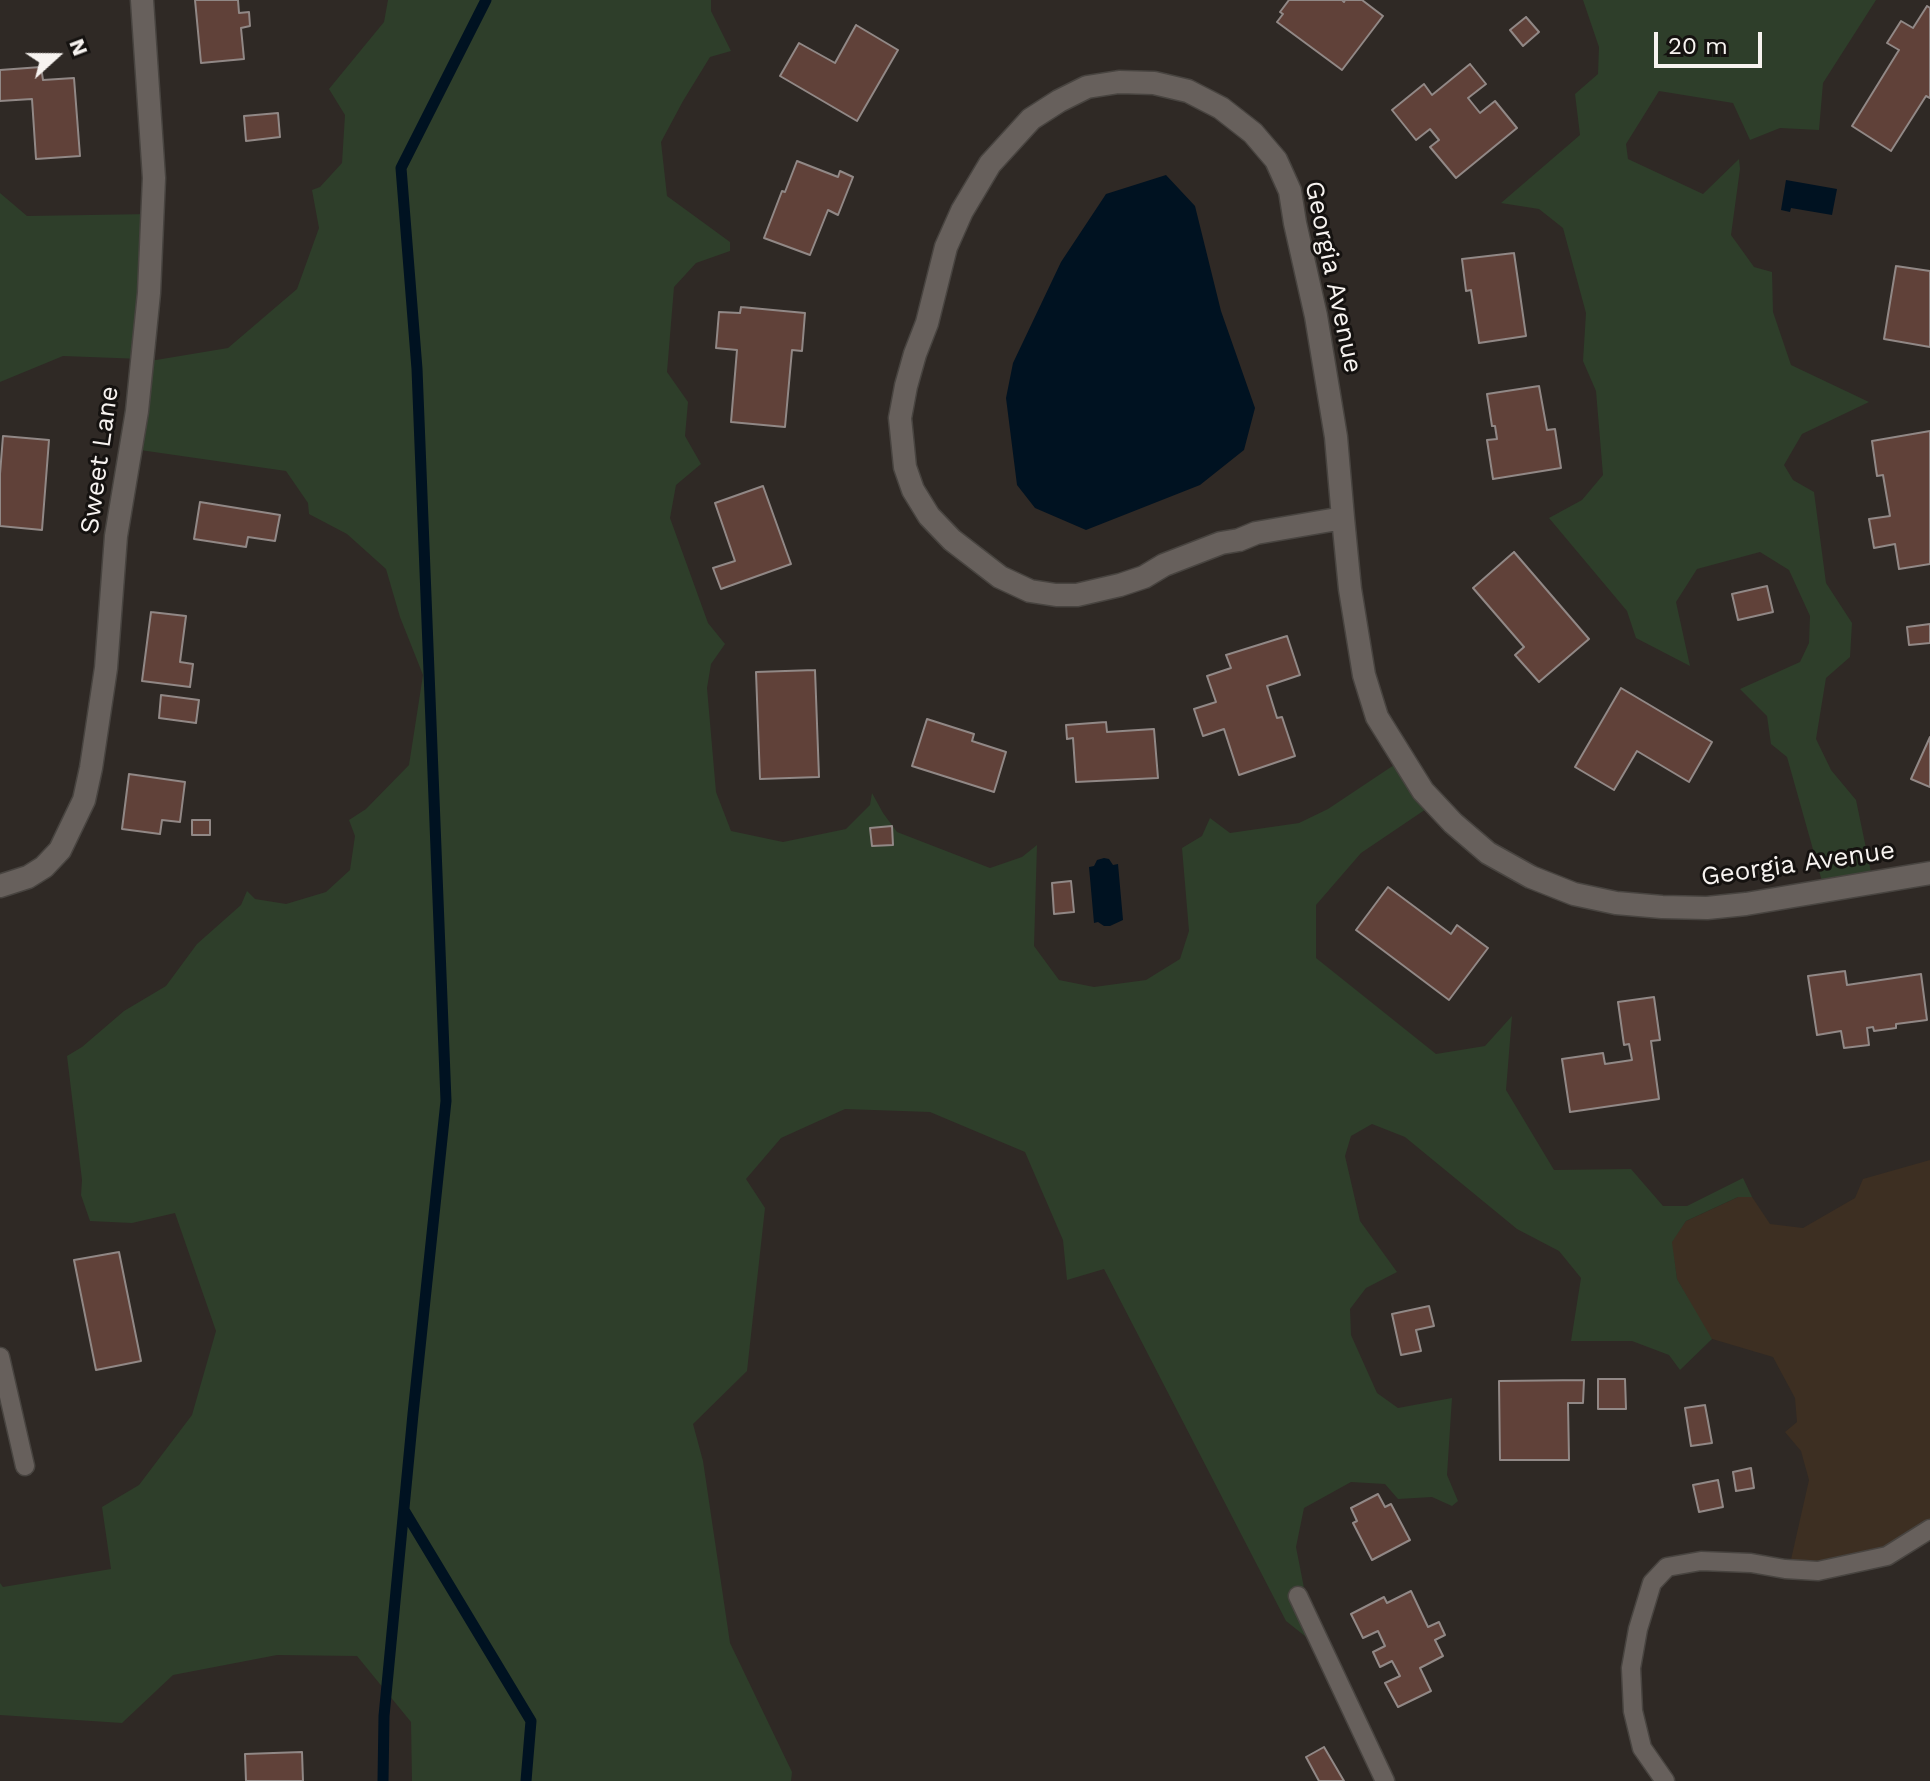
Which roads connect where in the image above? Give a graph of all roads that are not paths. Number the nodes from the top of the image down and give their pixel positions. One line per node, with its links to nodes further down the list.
1 (142, 0): 4 (street, Sweet Lane)
2 (1343, 518): 2 (street, Georgia Avenue); 3 (street, Georgia Avenue)
3 (1930, 873)
4 (0, 886)
5 (0, 1357): 6 (lane)
6 (25, 1466)
7 (1930, 1529): 10 (lane)
8 (1298, 1596): 9 (lane)
9 (1385, 1781)
10 (1665, 1781)

